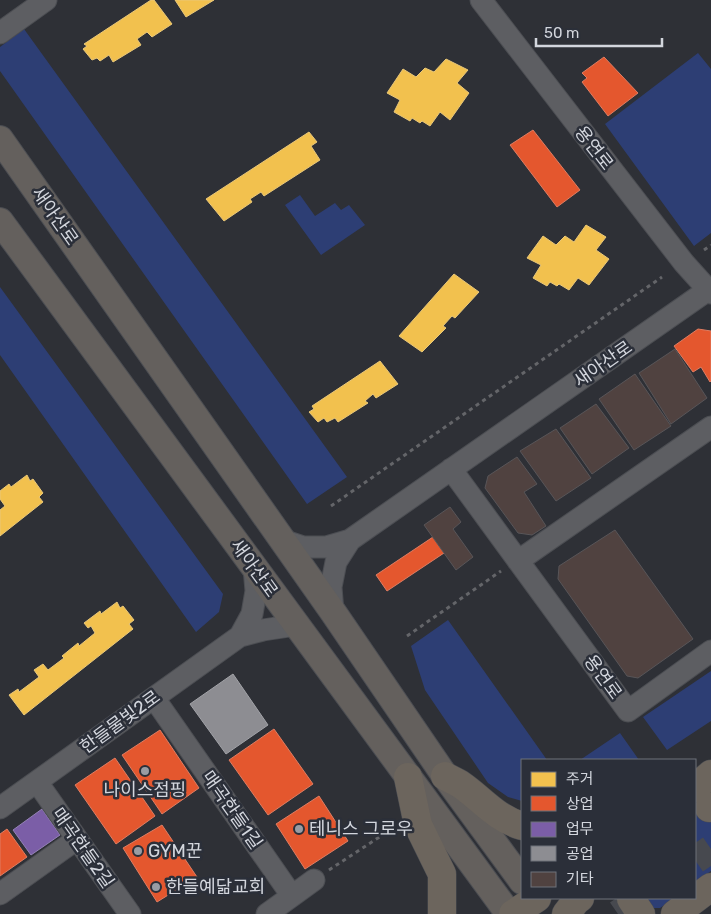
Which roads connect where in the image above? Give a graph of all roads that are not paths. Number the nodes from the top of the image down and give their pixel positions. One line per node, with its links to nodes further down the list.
1 (46, 0): 3 (street)
2 (481, 0): 6 (street, 용연로)
3 (0, 33)
4 (0, 139): 9 (main road, 새아산로)
5 (0, 221): 12 (main road, 새아산로)
6 (710, 292): 8 (street, 새아산로)
7 (711, 427): 11 (street)
8 (451, 469): 10 (street, 새아산로); 11 (street, 용연로)
9 (282, 540): 10 (street, 새아산로); 13 (main road, 새아산로)
10 (350, 540): 13 (street, 새아산로)
11 (510, 566): 16 (street, 용연로)
12 (254, 568): 14 (main road, 새아산로); 15 (street)
13 (333, 612): 21 (main road, 새아산로)
14 (296, 625): 15 (street); 22 (main road, 새아산로)
15 (240, 636): 17 (street, 한들물빛2로)
16 (711, 651)
17 (154, 698): 23 (street, 한들물빛2로); 32 (street, 매곡한들1길)
18 (711, 764): 19 (highway)
19 (696, 770)
20 (711, 774): 24 (highway)
21 (445, 776): 26 (highway); 28 (main road, 새아산로)
22 (408, 777): 40 (highway); 41 (main road, 새아산로)
23 (37, 782): 25 (street, 한들물빛2로); 27 (street, 매곡한들2길)
24 (705, 801)
25 (0, 808)
26 (521, 826)
27 (77, 838): 31 (street); 38 (street, 매곡한들2길)
28 (521, 879)
29 (314, 880): 32 (street)
30 (711, 887): 33 (highway)
31 (0, 894)
32 (292, 896): 39 (street)
33 (696, 898)
34 (534, 899): 42 (highway)
35 (579, 899): 43 (highway)
36 (631, 899): 44 (highway)
37 (695, 899): 45 (highway)
38 (130, 914)
39 (267, 914)
40 (442, 914)
41 (509, 914)
42 (514, 914)
43 (566, 914)
44 (641, 914)
45 (674, 914)

